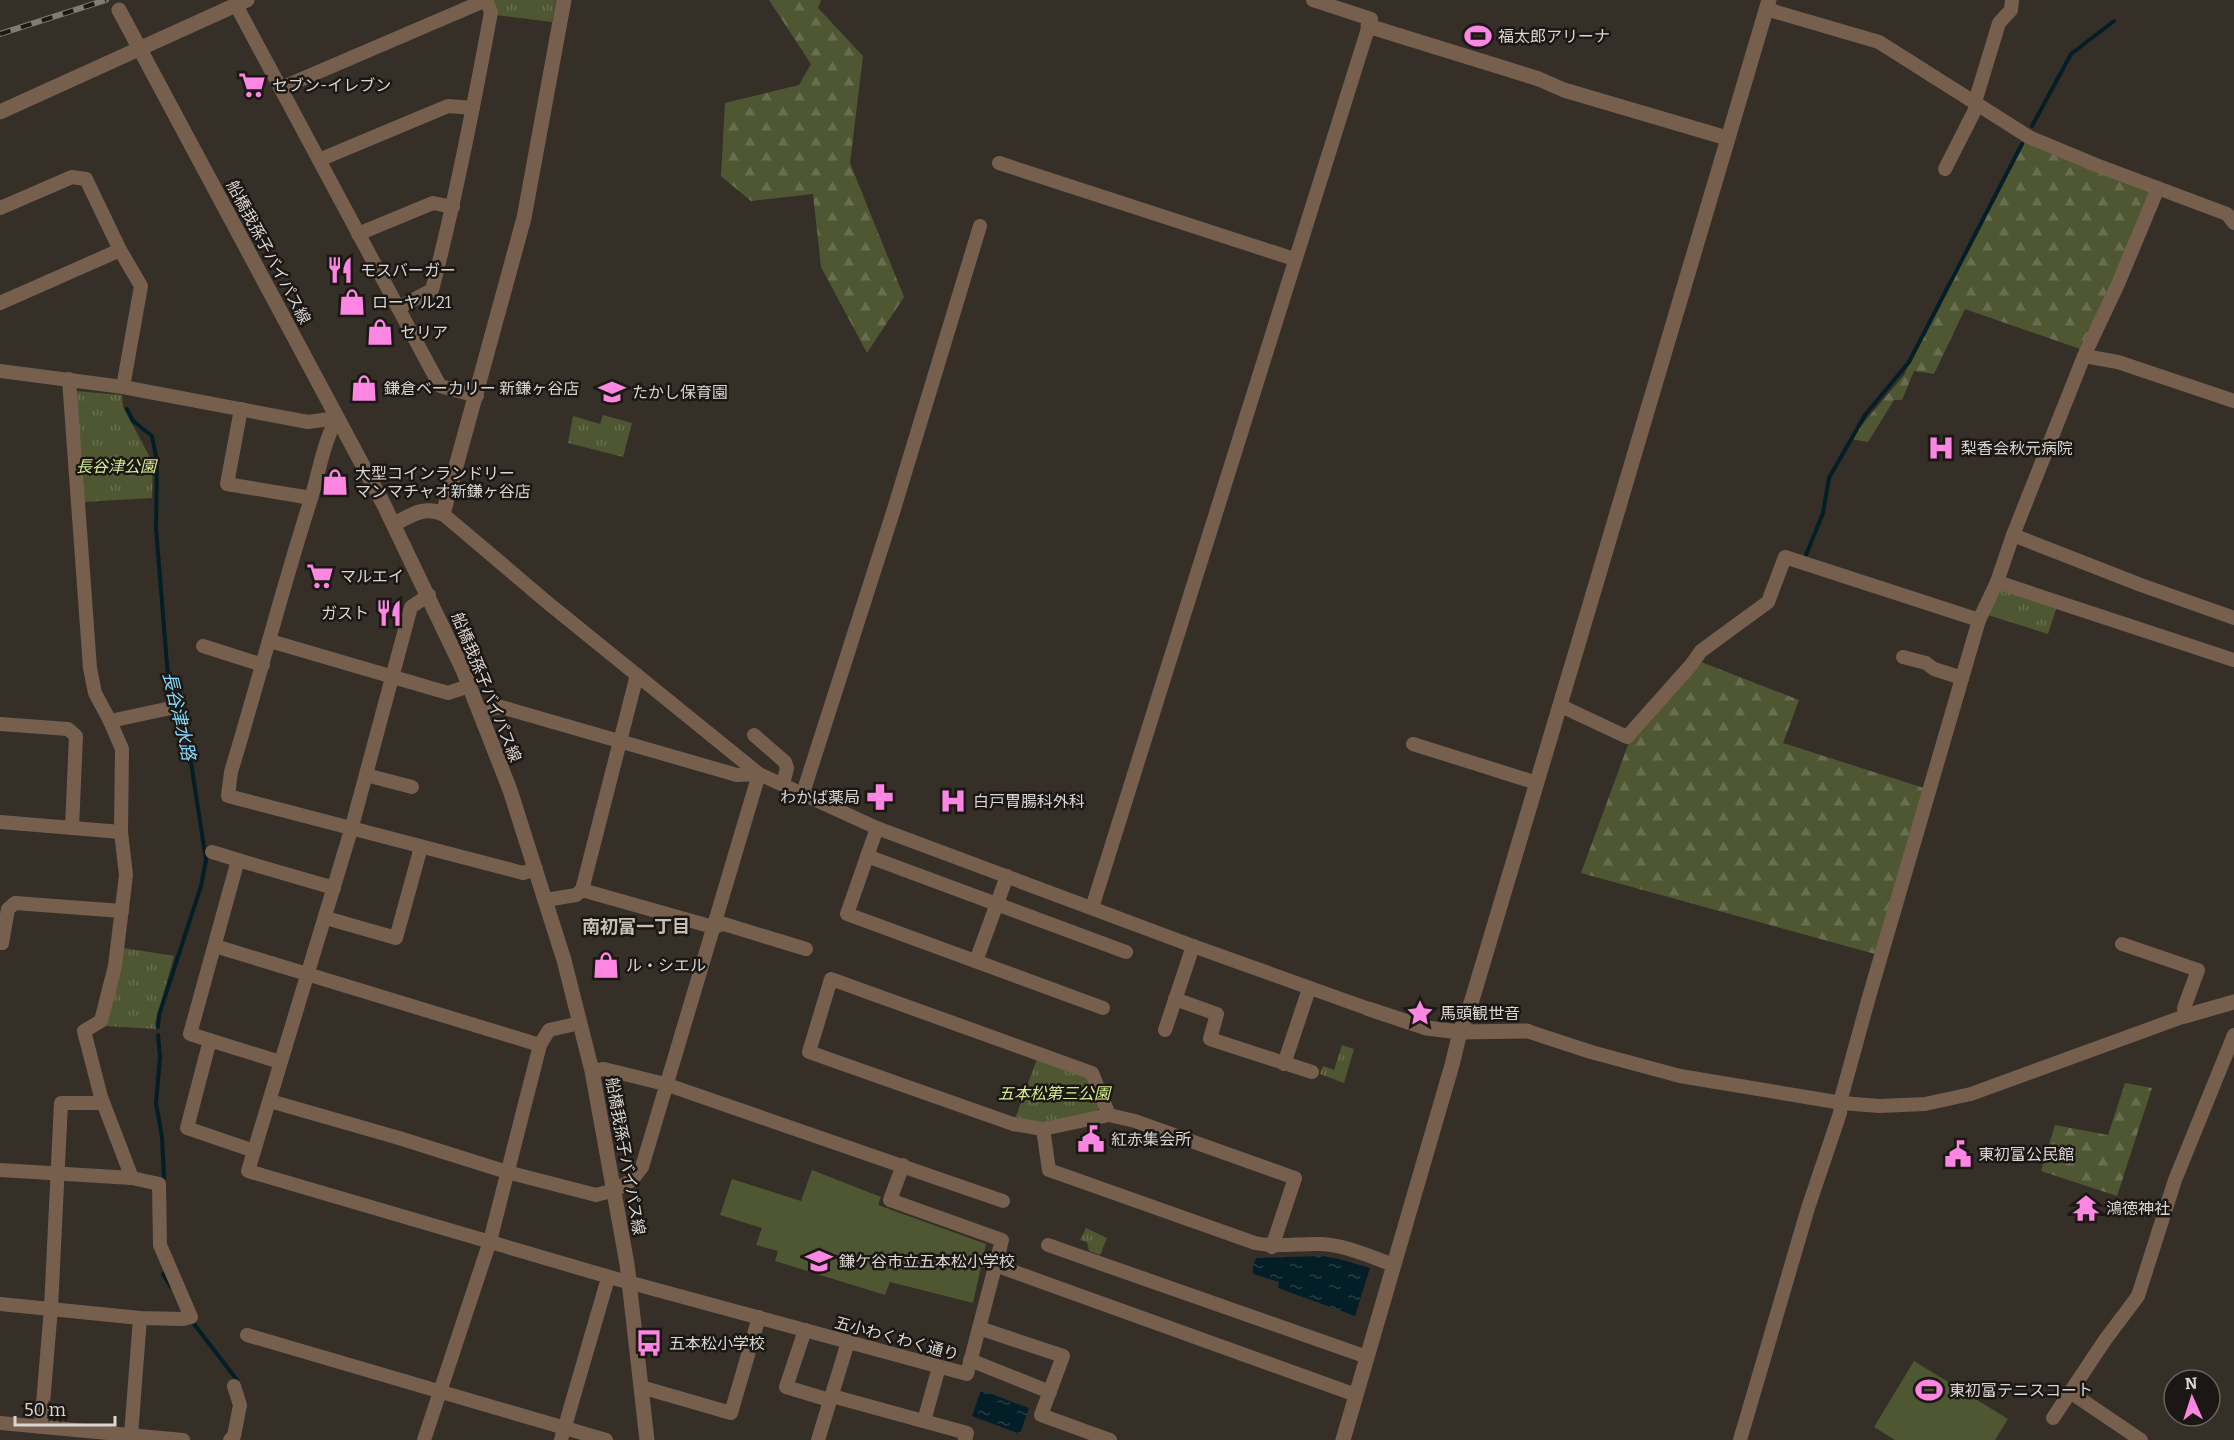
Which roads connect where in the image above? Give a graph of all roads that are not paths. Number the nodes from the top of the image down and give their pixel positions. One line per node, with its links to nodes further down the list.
1 (564, 0): 31 (street)
2 (1313, 0): 7 (street)
3 (2012, 0): 10 (street)
4 (241, 2): 8 (street); 9 (street)
5 (1768, 5): 10 (street); 13 (street)
6 (119, 10): 8 (street, 船橋我孫子バイパス線)
7 (1368, 26): 13 (street); 24 (street)
8 (141, 48): 12 (street); 34 (street, 船橋我孫子バイパス線)
9 (281, 88): 11 (street); 14 (street)
10 (1977, 103): 16 (street); 17 (street)
11 (473, 108): 14 (street); 18 (street)
12 (0, 112)
13 (1727, 138): 52 (street)
14 (319, 160): 22 (street)
15 (999, 163): 24 (street)
16 (1945, 169)
17 (2158, 188): 20 (street); 27 (street)
18 (453, 207): 22 (street); 26 (street)
19 (0, 208): 23 (street)
20 (2234, 223)
21 (980, 226): 65 (street)
22 (358, 234): 26 (street)
23 (120, 250): 25 (street); 30 (street)
24 (1294, 259): 81 (street)
25 (0, 303)
26 (398, 308): 31 (street)
27 (2084, 356): 32 (street); 38 (street)
28 (0, 371): 29 (street)
29 (69, 379): 30 (street); 55 (street)
30 (123, 387): 33 (street)
31 (477, 396): 36 (street)
32 (2234, 401)
33 (241, 409): 34 (street); 35 (street)
34 (337, 418): 35 (street); 37 (street, 船橋我孫子バイパス線)
35 (311, 498): 43 (street)
36 (443, 514): 37 (street); 48 (street)
37 (394, 524): 40 (street, 船橋我孫子バイパス線)
38 (2013, 535): 39 (street); 41 (street)
39 (1997, 582): 42 (street); 46 (street)
40 (429, 595): 49 (street); 51 (street, 船橋我孫子バイパス線)
41 (2234, 618)
42 (1979, 620): 50 (street); 52 (street)
43 (270, 641): 47 (street); 49 (street)
44 (203, 646): 47 (street)
45 (1903, 657): 50 (street)
46 (2234, 660)
47 (263, 665): 69 (street)
48 (637, 675): 58 (street); 60 (street)
49 (394, 677): 51 (street); 61 (street)
50 (1962, 678): 113 (street)
51 (469, 686): 54 (street, 船橋我孫子バイパス線)
52 (1561, 706): 62 (street)
53 (171, 708): 55 (street)
54 (480, 711): 58 (street); 75 (street, 船橋我孫子バイパス線)
55 (110, 721): 70 (street)
56 (0, 724): 67 (street)
57 (754, 735): 63 (street)
58 (620, 741): 60 (street); 78 (street)
59 (1413, 744): 62 (street)
60 (759, 774): 63 (street); 84 (street)
61 (366, 775): 64 (street); 69 (street)
62 (1537, 783): 102 (street)
63 (783, 784): 65 (street)
64 (412, 787)
65 (803, 793): 68 (street)
66 (0, 822): 67 (street)
67 (72, 828): 70 (street)
68 (877, 828): 73 (street); 76 (street)
69 (351, 830): 71 (street); 77 (street)
70 (121, 832): 82 (street)
71 (421, 847): 75 (street); 83 (street)
72 (212, 852): 74 (street)
73 (867, 856): 80 (street); 91 (street)
74 (238, 860): 77 (street); 87 (street)
75 (536, 869): 79 (street, 船橋我孫子バイパス線)
76 (1007, 876): 80 (street); 81 (street)
77 (334, 888): 83 (street)
78 (582, 890): 79 (street); 84 (street)
79 (546, 900): 99 (street, 船橋我孫子バイパス線)
80 (997, 906): 90 (street); 91 (street)
81 (1092, 908): 88 (street)
82 (122, 910): 85 (street); 112 (street)
83 (326, 918): 92 (street)
84 (712, 927): 89 (street); 110 (street)
85 (0, 943)
86 (2122, 944): 98 (street)
87 (215, 946): 92 (street); 104 (street)
88 (1193, 946): 93 (street); 94 (street)
89 (806, 949)
90 (1126, 952)
91 (976, 961): 96 (street)
92 (307, 976): 105 (street); 106 (street)
93 (1309, 989): 97 (street); 107 (street)
94 (1175, 999): 100 (street); 107 (street)
95 (2234, 1002): 98 (street)
96 (1102, 1008)
97 (1369, 1009): 102 (street)
98 (2185, 1016): 113 (street)
99 (580, 1023): 105 (street); 108 (street, 船橋我孫子バイパス線)
100 (1165, 1030)
101 (1527, 1031): 102 (street); 113 (street)
102 (1460, 1032): 127 (street)
103 (2234, 1035): 146 (street)
104 (210, 1040): 106 (street); 116 (street)
105 (540, 1045): 119 (street)
106 (280, 1062): 111 (street)
107 (1284, 1064): 109 (street)
108 (592, 1071): 110 (street); 122 (street, 船橋我孫子バイパス線)
109 (1312, 1072)
110 (665, 1084): 117 (street); 122 (street)
111 (270, 1101): 116 (street); 119 (street)
112 (104, 1103): 120 (street); 121 (street)
113 (1842, 1103): 164 (street)
114 (1109, 1114): 115 (street); 115 (street); 126 (street)
115 (1043, 1129): 126 (street)
116 (254, 1151): 124 (street, 五小わくわく通り)
117 (903, 1165): 123 (street); 128 (street)
118 (0, 1170): 120 (street)
119 (507, 1172): 122 (street); 124 (street)
120 (59, 1174): 121 (street); 132 (street)
121 (132, 1178): 134 (street)
122 (615, 1190): 129 (street, 船橋我孫子バイパス線)
123 (1003, 1201)
124 (490, 1241): 129 (street, 五小わくわく通り); 144 (street)
125 (1048, 1245): 139 (street)
126 (1272, 1247): 127 (street)
127 (1394, 1264): 139 (street)
128 (996, 1265): 135 (street); 147 (street)
129 (629, 1282): 133 (street, 五小わくわく通り); 143 (street, 船橋我孫子バイパス線)
130 (606, 1286): 154 (street)
131 (0, 1304): 132 (street)
132 (51, 1308): 134 (street); 152 (street)
133 (759, 1317): 136 (street, 五小わくわく通り); 143 (street)
134 (140, 1318): 153 (street)
135 (979, 1328): 140 (street); 145 (street)
136 (805, 1330): 138 (street, 五小わくわく通り); 148 (street)
137 (247, 1335): 144 (street)
138 (848, 1342): 141 (street, 五小わくわく通り); 148 (street)
139 (1367, 1357): 147 (street)
140 (970, 1360): 141 (street, 五小わくわく通り); 145 (street, 五小わくわく通り)
141 (939, 1367): 150 (street)
142 (234, 1386): 156 (street)
143 (641, 1387): 159 (street, 船橋我孫子バイパス線)
144 (440, 1392): 154 (street); 157 (street)
145 (1050, 1392): 162 (street)
146 (2070, 1392): 149 (street); 165 (street)
147 (1356, 1395): 163 (street)
148 (832, 1396): 150 (street); 160 (street)
149 (2053, 1418)
150 (924, 1421): 161 (street)
151 (0, 1423): 152 (street)
152 (41, 1427): 153 (street)
153 (131, 1435): 155 (street)
154 (562, 1435): 158 (street)
155 (178, 1440)
156 (230, 1440)
157 (424, 1440)
158 (606, 1440)
159 (646, 1440)
160 (818, 1440)
161 (965, 1440)
162 (1110, 1440)
163 (1343, 1440)
164 (1740, 1440)
165 (2141, 1440)

